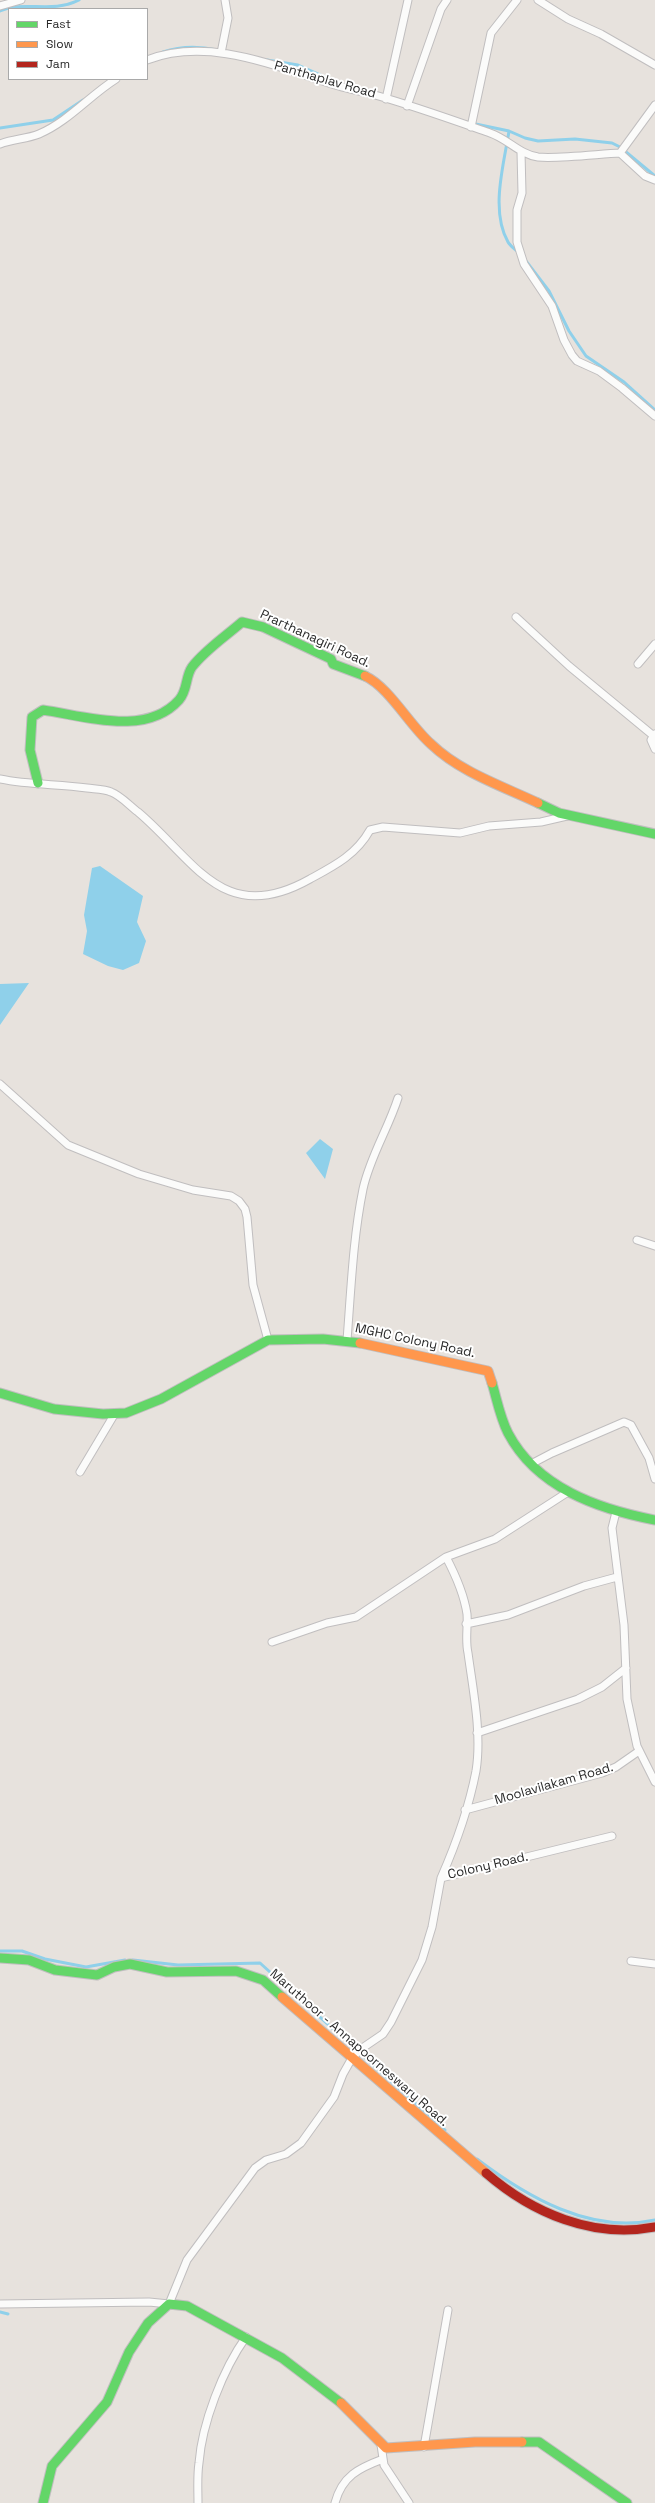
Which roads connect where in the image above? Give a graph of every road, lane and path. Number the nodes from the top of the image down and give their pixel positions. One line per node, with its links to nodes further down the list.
1 (21, 0): 7 (street)
2 (225, 0): 8 (street)
3 (408, 0): 12 (street)
4 (447, 0): 13 (street)
5 (517, 0): 15 (street)
6 (538, 0): 10 (street)
7 (0, 6)
8 (222, 51): 9 (street, Panthaplav Road); 12 (street, Panthaplav Road)
9 (148, 60)
10 (655, 65)
11 (115, 80): 16 (street)
12 (386, 99): 13 (street, Panthaplav Road)
13 (407, 106): 15 (street, Panthaplav Road)
14 (655, 106): 18 (street)
15 (471, 127): 17 (street, Panthaplav Road)
16 (0, 144)
17 (521, 152): 18 (street); 20 (street)
18 (620, 153): 19 (street)
19 (655, 180)
20 (655, 416)
21 (516, 617): 24 (street)
22 (655, 644): 23 (street)
23 (638, 664)
24 (655, 736): 25 (street)
25 (655, 749)
26 (0, 778): 27 (street)
27 (38, 783): 28 (street); 28 (street, Prarthanagiri Road.)
28 (571, 816): 29 (street, Prarthanagiri Road.)
29 (655, 834)
30 (0, 1084): 34 (street)
31 (398, 1098): 35 (street)
32 (637, 1240): 33 (street)
33 (655, 1246)
34 (268, 1340): 35 (street, MGHC Colony Road.); 37 (street)
35 (347, 1340): 38 (street, MGHC Colony Road.)
36 (0, 1393): 37 (street)
37 (114, 1415): 39 (street)
38 (532, 1464): 40 (street); 41 (street, MGHC Colony Road.)
39 (80, 1472)
40 (655, 1480)
41 (568, 1492): 42 (street, MGHC Colony Road.); 44 (street)
42 (616, 1512): 43 (street, MGHC Colony Road.); 45 (street)
43 (655, 1520)
44 (446, 1557): 48 (street, Colony Road.); 49 (street)
45 (617, 1577): 47 (street); 50 (street)
46 (478, 1613): 47 (street)
47 (480, 1621): 48 (street)
48 (466, 1624): 51 (street, Colony Road.)
49 (272, 1642)
50 (626, 1668): 51 (street); 52 (street)
51 (477, 1733): 54 (street, Colony Road.)
52 (639, 1751): 53 (street); 54 (street, Moolavilakam Road.)
53 (655, 1782)
54 (466, 1810): 56 (street, Colony Road.)
55 (612, 1836): 56 (street, Colony Road.)
56 (441, 1878): 60 (street)
57 (0, 1958): 60 (street, Maruthoor - Annapoorneswary Road.)
58 (631, 1961): 59 (street)
59 (655, 1964)
60 (354, 2057): 61 (street, Maruthoor - Annapoorneswary Road.); 63 (street)
61 (655, 2227)
62 (0, 2304): 63 (street)
63 (169, 2304): 65 (street); 69 (street)
64 (448, 2310): 67 (street)
65 (246, 2338): 66 (street); 70 (street)
66 (381, 2445): 67 (street); 68 (street)
67 (424, 2447): 73 (street)
68 (383, 2459): 71 (street); 72 (street)
69 (43, 2503)
70 (198, 2503)
71 (335, 2503)
72 (409, 2503)
73 (627, 2503)

